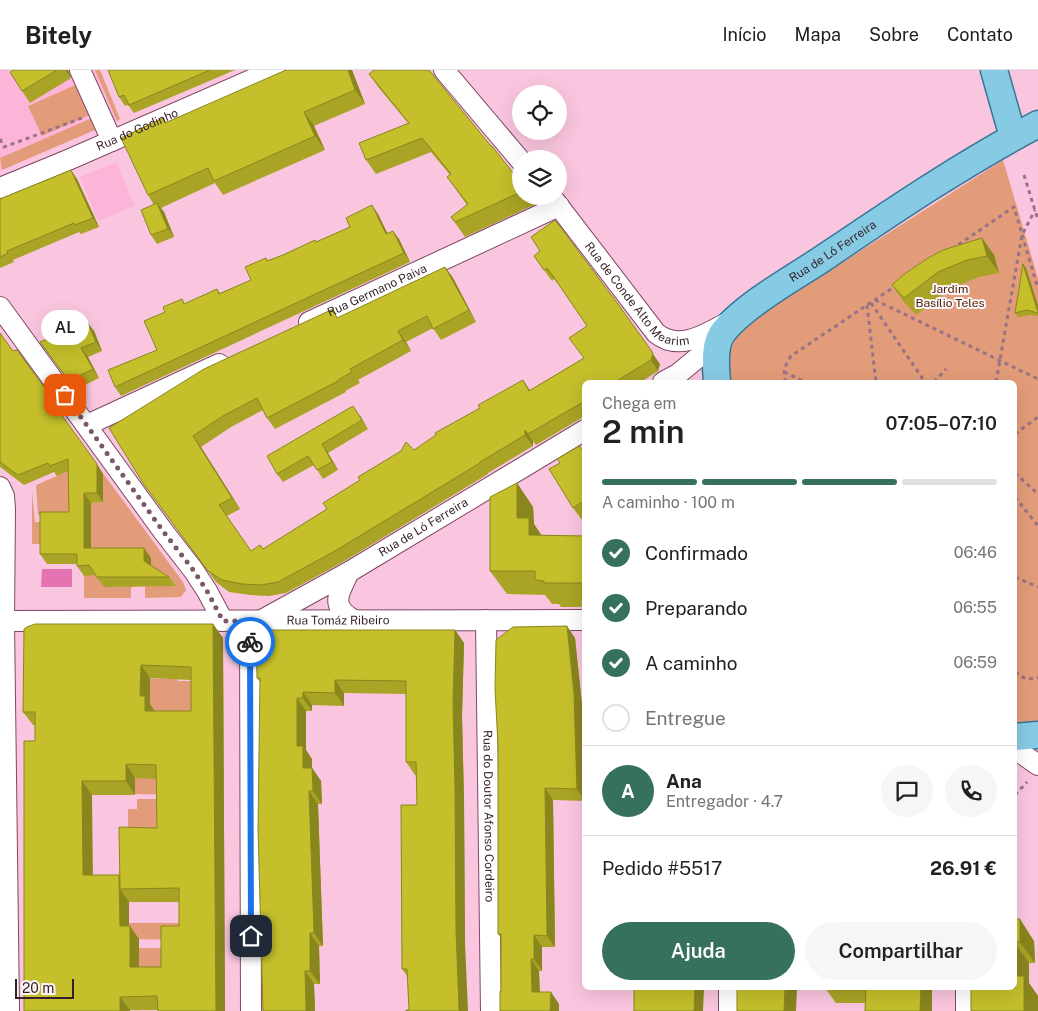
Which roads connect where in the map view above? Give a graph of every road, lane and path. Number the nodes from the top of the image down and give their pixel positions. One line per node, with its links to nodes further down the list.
1 (80, 70): 5 (street)
2 (274, 70): 9 (street, Rua do Godinho)
3 (444, 70): 10 (street)
4 (994, 70): 7 (main road)
5 (98, 111): 8 (path); 9 (street)
6 (1038, 124): 7 (main road, Rua de Ló Ferreira)
7 (1013, 137): 23 (main road, Rua de Ló Ferreira)
8 (0, 139)
9 (112, 141): 12 (street, Rua do Godinho)
10 (512, 150)
11 (1024, 175): 15 (path)
12 (0, 188)
13 (547, 205): 24 (street, Rua Germano Paiva)
14 (558, 205): 23 (street, Rua de Conde Alto Mearim)
15 (1035, 210): 16 (path); 17 (path)
16 (1038, 220)
17 (1022, 235): 18 (path); 20 (path); 27 (path)
18 (946, 253)
19 (898, 284): 21 (path)
20 (1038, 289)
21 (871, 303): 27 (path); 29 (path); 35 (path); 36 (path)
22 (0, 307): 40 (street)
23 (742, 314): 25 (main road, Rua de Ló Ferreira)
24 (291, 330)
25 (719, 340): 31 (street, Rua de Ló Ferreira); 32 (main road)
26 (237, 355): 40 (street)
27 (1000, 360): 30 (path); 38 (path)
28 (946, 368): 37 (path)
29 (784, 372): 33 (path); 34 (path)
30 (1038, 379)
31 (668, 380)
32 (717, 380)
33 (786, 380)
34 (801, 380)
35 (876, 380)
36 (924, 380)
37 (936, 380)
38 (996, 380)
39 (1038, 417): 42 (path)
40 (87, 425): 55 (street)
41 (582, 432): 48 (street, Rua de Ló Ferreira)
42 (1017, 433)
43 (1017, 476): 45 (path)
44 (0, 487): 54 (street)
45 (1038, 494)
46 (1017, 500): 47 (path)
47 (1038, 526)
48 (349, 572): 51 (street); 56 (street, Rua de Ló Ferreira)
49 (1017, 578): 50 (path)
50 (1038, 588)
51 (356, 620): 52 (street, Rua Tomáz Ribeiro); 56 (street, Rua Tomáz Ribeiro)
52 (486, 620): 53 (street, Rua Tomáz Ribeiro); 67 (street, Rua do Doutor Afonso Cordeiro)
53 (582, 620)
54 (2, 621): 55 (street, Rua Tomáz Ribeiro); 65 (street)
55 (223, 621): 56 (street, Rua Tomáz Ribeiro)
56 (255, 621): 66 (street)
57 (1017, 673): 58 (path)
58 (1038, 678)
59 (1038, 735): 60 (main road)
60 (1017, 737)
61 (1017, 750): 62 (street)
62 (1038, 765)
63 (729, 990): 68 (street)
64 (966, 990): 69 (street)
65 (9, 1011)
66 (251, 1011)
67 (491, 1011)
68 (729, 1011)
69 (966, 1011)

